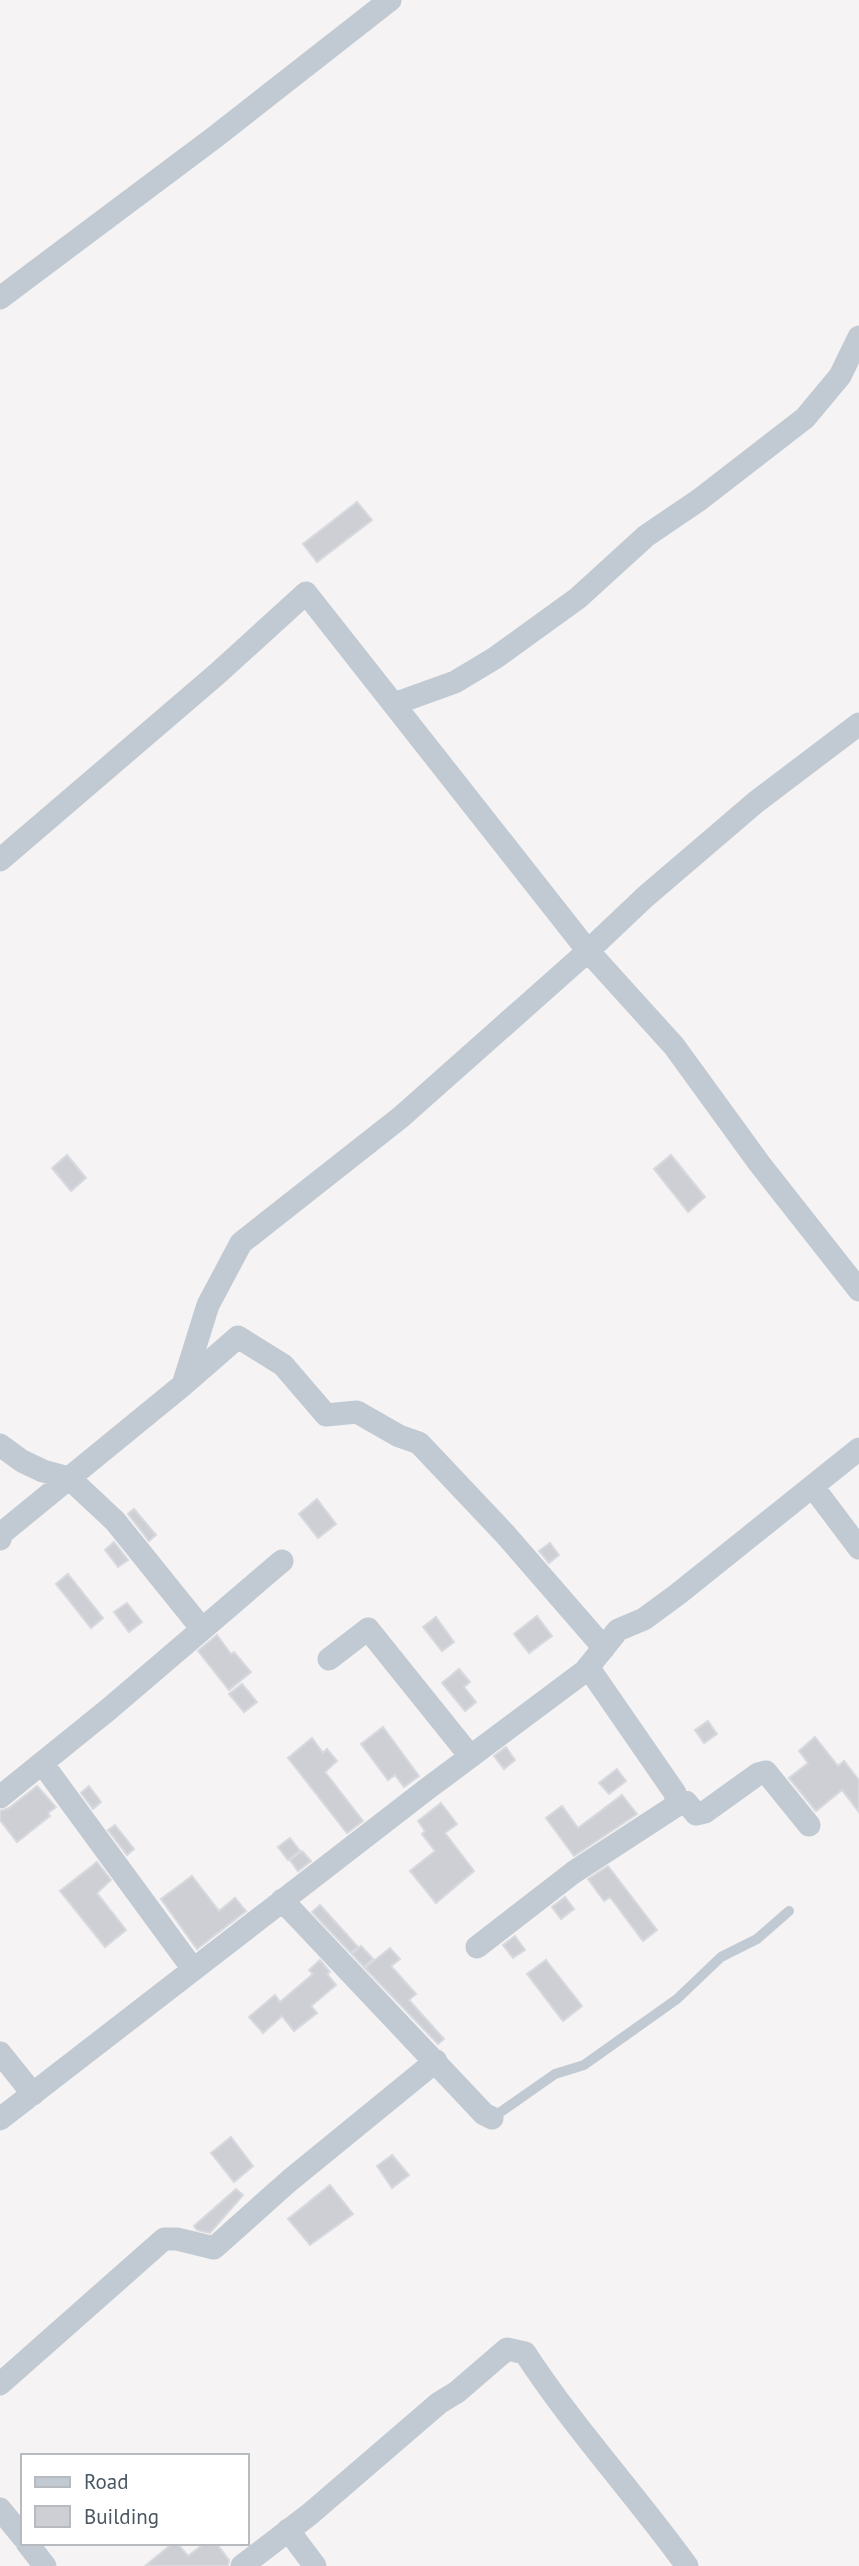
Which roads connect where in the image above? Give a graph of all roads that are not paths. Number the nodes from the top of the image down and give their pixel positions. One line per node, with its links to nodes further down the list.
1 (390, 0): 2 (street)
2 (0, 298)
3 (859, 337): 4 (street)
4 (394, 705): 6 (street); 7 (street)
5 (859, 724): 7 (street)
6 (0, 860)
7 (588, 951): 8 (street); 9 (street)
8 (859, 1290)
9 (183, 1385): 12 (street); 18 (street)
10 (0, 1445): 12 (street)
11 (859, 1449): 13 (street)
12 (69, 1478): 14 (street); 17 (street)
13 (813, 1487): 15 (street); 18 (street)
14 (0, 1539)
15 (859, 1548)
16 (282, 1561): 17 (street)
17 (202, 1629): 22 (street)
18 (604, 1648): 20 (street)
19 (329, 1659): 21 (street)
20 (589, 1667): 21 (street); 24 (street)
21 (470, 1756): 26 (street)
22 (42, 1763): 23 (street); 29 (street)
23 (0, 1797)
24 (676, 1799): 25 (street); 28 (street)
25 (809, 1825)
26 (282, 1900): 29 (street); 31 (street)
27 (789, 1911): 33 (lane)
28 (477, 1947)
29 (193, 1969): 32 (street)
30 (0, 2053): 32 (street)
31 (436, 2061): 33 (street); 35 (street)
32 (33, 2094): 34 (street)
33 (492, 2118)
34 (0, 2119)
35 (0, 2384)
36 (0, 2509): 38 (street)
37 (288, 2530): 41 (street); 42 (street); 43 (street)
38 (21, 2535)
39 (29, 2545): 40 (street)
40 (45, 2566)
41 (242, 2566)
42 (315, 2566)
43 (687, 2566)

